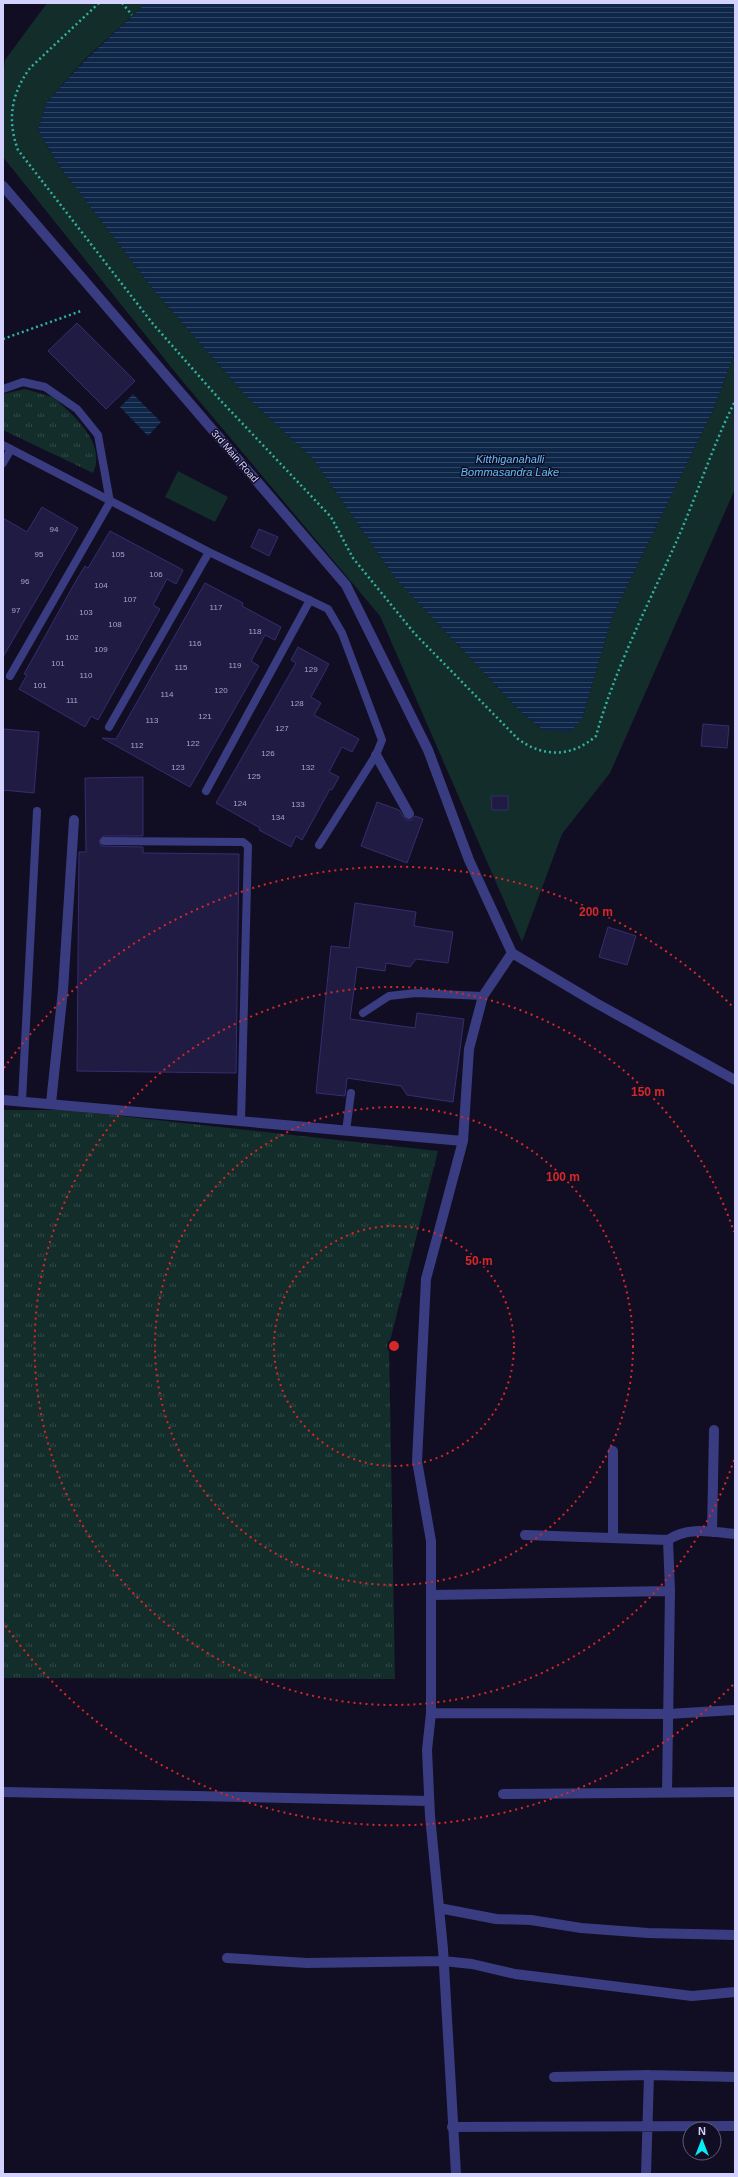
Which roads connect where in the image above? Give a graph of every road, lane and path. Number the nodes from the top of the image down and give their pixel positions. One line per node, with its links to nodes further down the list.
1 (99, 3): 8 (path)
2 (122, 3): 3 (path)
3 (132, 15)
4 (3, 186): 24 (street, 3rd Main Road)
5 (81, 311): 6 (path)
6 (3, 339)
7 (3, 389): 12 (lane)
8 (735, 400)
9 (3, 445): 10 (lane)
10 (11, 449): 11 (lane); 12 (lane)
11 (3, 463)
12 (110, 502): 13 (lane); 15 (lane)
13 (209, 552): 14 (lane); 16 (lane)
14 (310, 600): 17 (lane); 18 (lane)
15 (10, 676)
16 (109, 727)
17 (376, 755): 20 (street); 23 (lane)
18 (206, 791)
19 (37, 811): 30 (lane)
20 (409, 814)
21 (74, 820): 31 (street)
22 (104, 841): 32 (lane)
23 (319, 845)
24 (512, 953): 25 (street); 27 (street)
25 (483, 996): 26 (lane); 34 (street)
26 (363, 1013)
27 (735, 1080)
28 (351, 1093): 33 (lane)
29 (3, 1100): 30 (street)
30 (22, 1101): 31 (street)
31 (51, 1103): 32 (street)
32 (241, 1122): 33 (street)
33 (346, 1131): 34 (street)
34 (463, 1141): 43 (street)
35 (714, 1430): 37 (street)
36 (613, 1451): 40 (street)
37 (712, 1532): 38 (street); 41 (street)
38 (735, 1534)
39 (525, 1535): 40 (street)
40 (613, 1537): 41 (street)
41 (668, 1540): 42 (street)
42 (670, 1591): 43 (street); 46 (street)
43 (431, 1595): 45 (street)
44 (735, 1710): 46 (street)
45 (431, 1713): 46 (street); 51 (street)
46 (668, 1714): 48 (street)
47 (3, 1792): 51 (street)
48 (667, 1792): 49 (street); 50 (street)
49 (735, 1792)
50 (503, 1794)
51 (429, 1801): 52 (street)
52 (439, 1908): 53 (street); 55 (street)
53 (735, 1935)
54 (227, 1958): 55 (street)
55 (443, 1960): 56 (street); 62 (street)
56 (735, 1992)
57 (649, 2075): 58 (street); 59 (street); 60 (street)
58 (554, 2077)
59 (735, 2077)
60 (647, 2126): 61 (street); 62 (street); 64 (street)
61 (735, 2126)
62 (452, 2127): 63 (street)
63 (456, 2174)
64 (646, 2174)

